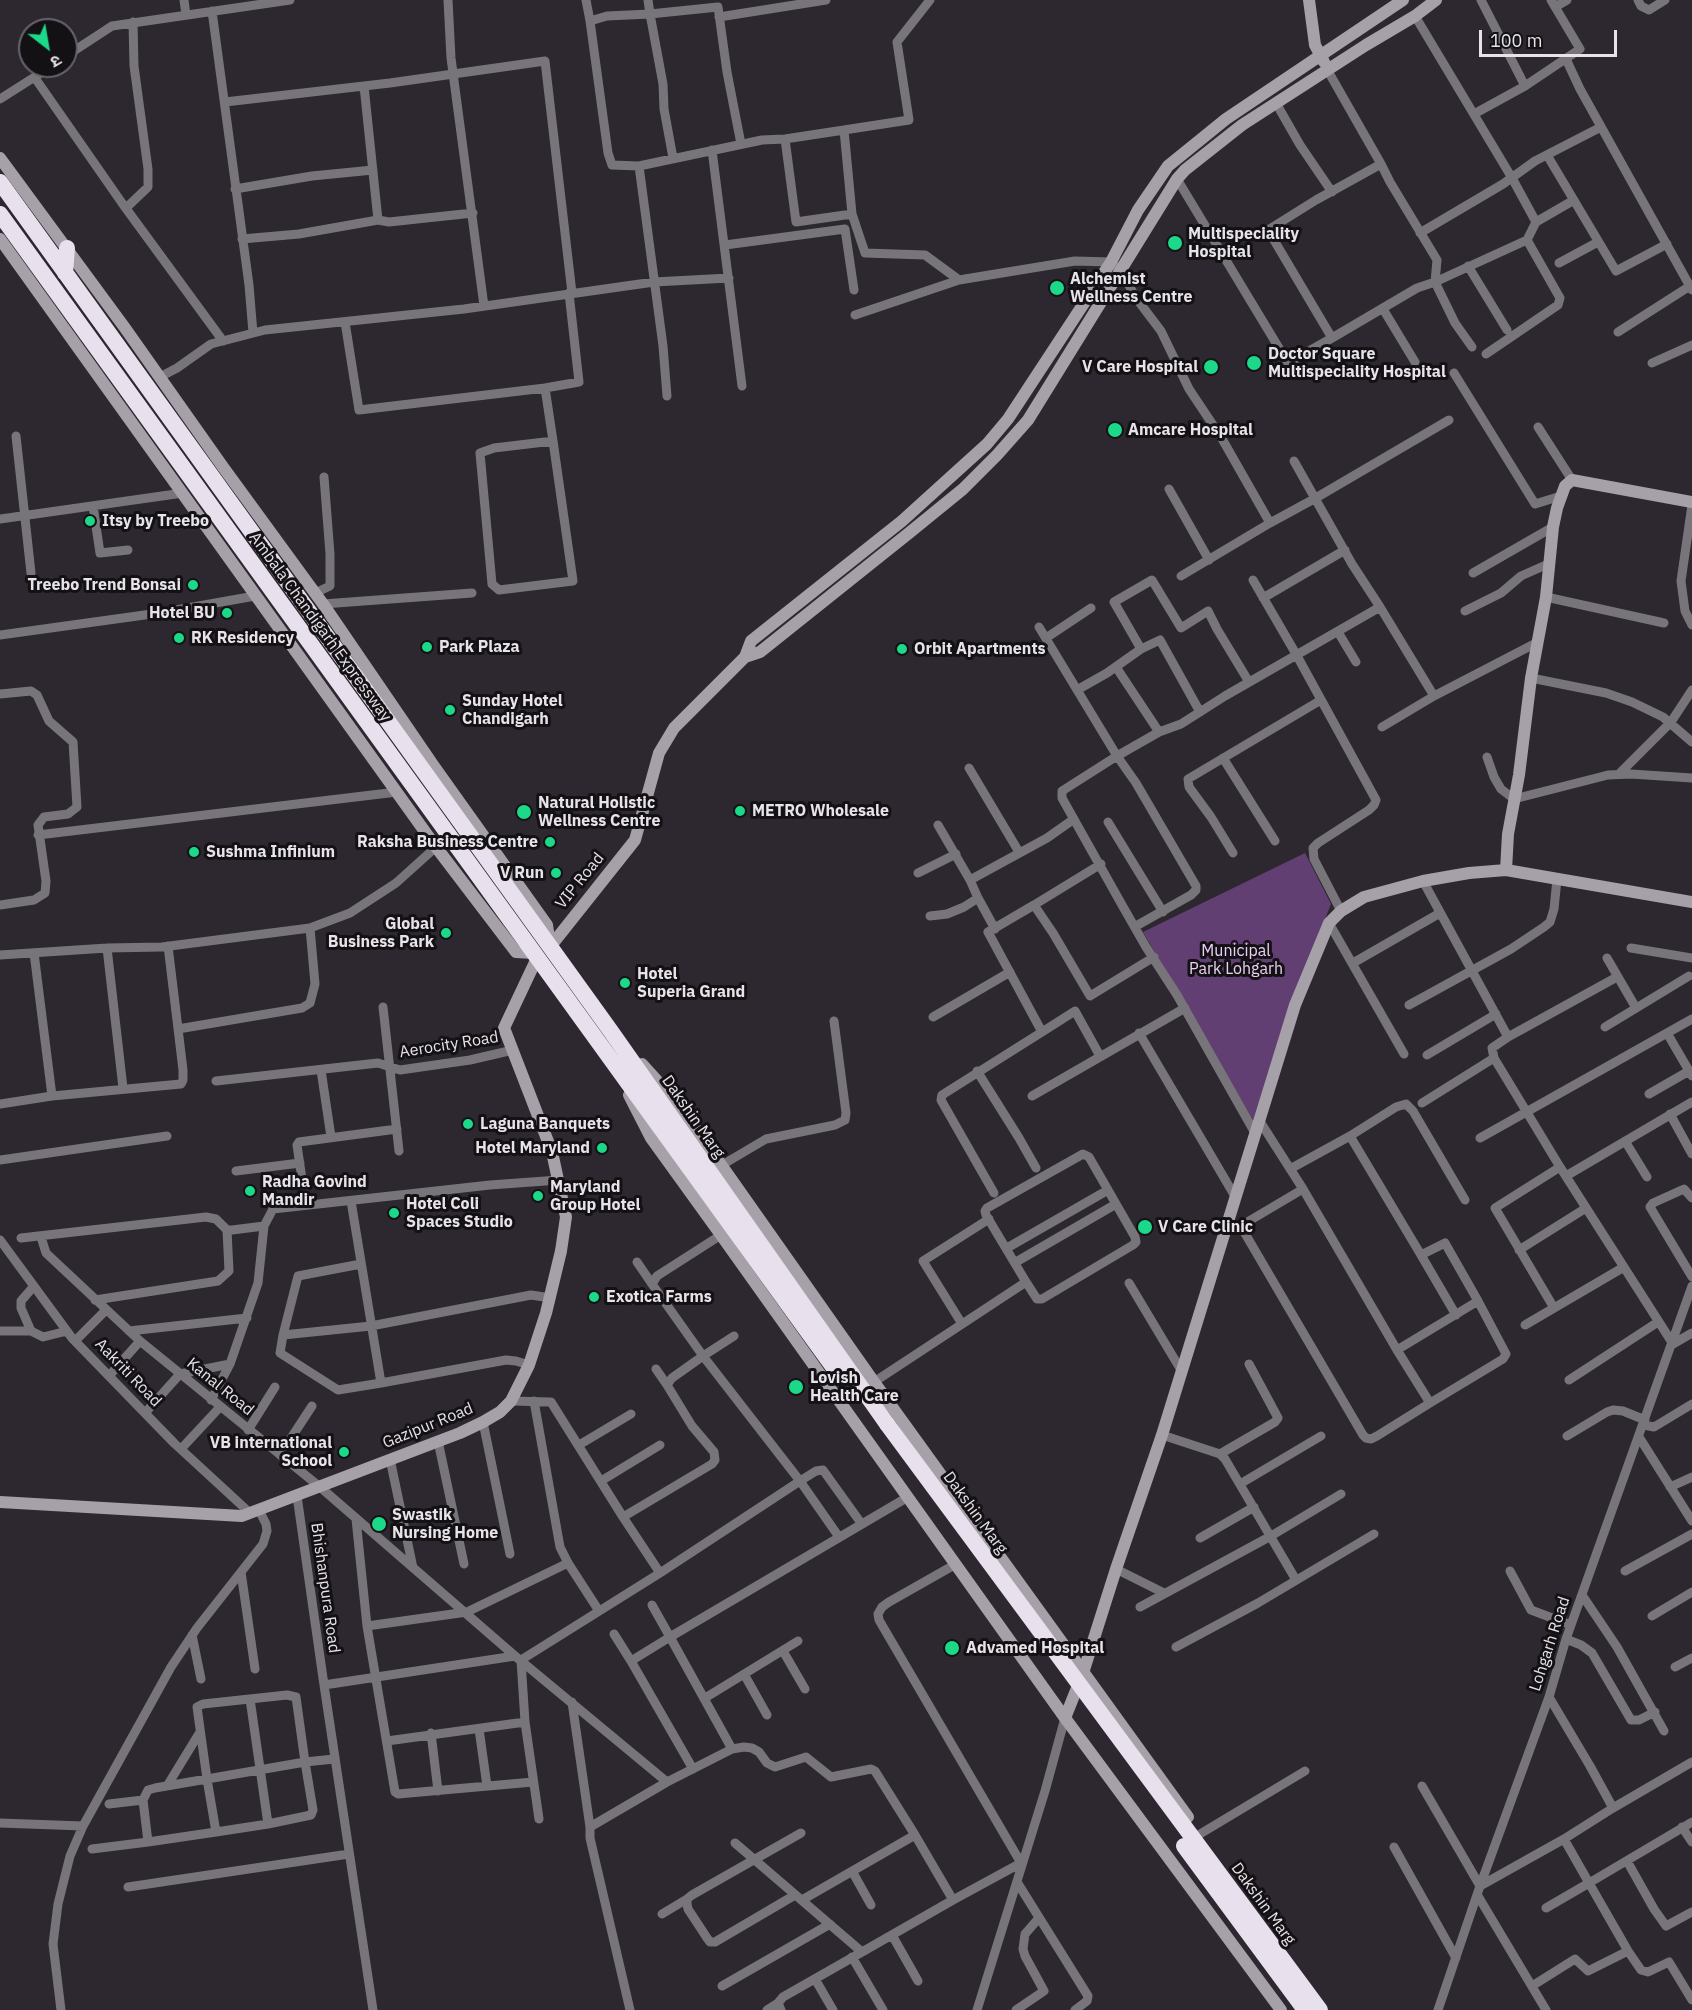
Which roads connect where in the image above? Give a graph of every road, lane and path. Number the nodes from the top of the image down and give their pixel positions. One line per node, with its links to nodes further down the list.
1 (184, 0): 20 (street)
2 (290, 0): 18 (street)
3 (448, 0): 29 (street)
4 (586, 0): 23 (street)
5 (648, 0): 19 (street)
6 (826, 0): 15 (street)
7 (930, 0): 38 (street)
8 (1309, 0): 26 (street)
9 (1402, 0): 26 (street)
10 (1436, 0): 22 (street)
11 (1480, 0): 32 (street)
12 (1567, 0): 17 (street)
13 (1638, 0): 14 (street)
14 (1665, 0)
15 (812, 1): 21 (street)
16 (703, 4): 19 (street); 21 (street)
17 (1553, 4): 27 (street)
18 (212, 11): 20 (street); 34 (street)
19 (650, 14): 23 (street); 44 (street)
20 (186, 15): 24 (street)
21 (720, 16): 40 (street)
22 (1415, 16): 28 (street); 36 (street)
23 (590, 21): 46 (street)
24 (133, 22): 25 (street); 54 (street)
25 (78, 48)
26 (1321, 56): 28 (street); 68 (street)
27 (1566, 59): 32 (street); 37 (street)
28 (1328, 71): 35 (street); 45 (street)
29 (453, 74): 31 (street); 55 (street); 81 (street)
30 (35, 78): 33 (street); 54 (street)
31 (364, 86): 34 (street); 47 (street)
32 (1525, 86): 36 (street)
33 (0, 99)
34 (225, 102): 51 (street)
35 (1276, 103): 49 (street); 52 (street)
36 (1474, 114): 48 (street)
37 (1601, 127): 42 (street); 65 (street)
38 (844, 130): 39 (street); 57 (street)
39 (785, 139): 40 (street); 57 (street)
40 (741, 144): 41 (street)
41 (712, 150): 44 (street); 66 (street)
42 (1547, 155): 48 (street); 53 (street)
43 (0, 158): 67 (street)
44 (673, 158): 46 (street)
45 (1381, 164): 52 (street); 60 (street)
46 (639, 166): 77 (street)
47 (374, 170): 51 (street); 58 (street)
48 (1512, 178): 59 (street); 60 (street)
49 (1177, 179): 71 (street); 89 (street)
50 (0, 183): 72 (highway, Ambala Chandigarh Expressway)
51 (235, 189): 62 (street)
52 (1332, 192): 89 (street)
53 (1575, 200): 59 (street); 64 (street)
54 (126, 208): 90 (street)
55 (473, 213): 58 (street); 82 (street)
56 (0, 214): 74 (highway, Ambala Chandigarh Expressway)
57 (852, 214): 76 (street)
58 (378, 220): 62 (street)
59 (1536, 222): 63 (street)
60 (1420, 233): 78 (street)
61 (0, 239): 73 (street)
62 (242, 239): 88 (street)
63 (1527, 240): 70 (street); 93 (street)
64 (1598, 242): 65 (street); 69 (street)
65 (1667, 244): 79 (street)
66 (725, 245): 75 (street); 80 (street)
67 (67, 248): 72 (highway); 97 (street)
68 (1111, 262): 71 (street); 76 (street); 98 (street)
69 (1559, 262)
70 (1468, 266): 78 (street); 86 (street)
71 (1121, 271): 101 (street); 118 (street)
72 (65, 273): 200 (highway, Ambala Chandigarh Expressway)
73 (26, 275): 74 (highway); 111 (street)
74 (45, 277): 200 (highway, Ambala Chandigarh Expressway)
75 (729, 278): 77 (street); 99 (street)
76 (959, 280): 84 (street)
77 (654, 282): 81 (street); 102 (street)
78 (1435, 282): 83 (street); 92 (street)
79 (1691, 288): 87 (street)
80 (854, 290)
81 (570, 293): 82 (street); 100 (street)
82 (484, 306): 85 (street)
83 (1383, 309): 89 (street); 94 (street)
84 (855, 315)
85 (345, 322): 88 (street); 100 (street)
86 (1507, 330)
87 (1618, 332)
88 (253, 333): 90 (street)
89 (1332, 338)
90 (223, 341): 97 (street)
91 (1692, 345): 95 (street)
92 (1472, 347)
93 (1486, 354)
94 (1415, 362)
95 (1652, 363)
96 (1454, 373): 112 (street)
97 (160, 377): 128 (street)
98 (1032, 382): 101 (street); 146 (street)
99 (742, 386)
100 (545, 388): 106 (street)
101 (1048, 388): 146 (street)
102 (667, 396)
103 (1449, 420): 113 (street)
104 (1538, 427): 109 (street)
105 (16, 436): 116 (street)
106 (553, 441): 106 (street)
107 (1294, 461): 113 (street)
108 (324, 477): 128 (street)
109 (1572, 480): 112 (street); 114 (street)
110 (1169, 489): 122 (street)
111 (183, 493): 115 (street); 130 (street)
112 (1561, 496): 119 (street)
113 (1314, 499): 118 (street); 121 (street)
114 (1692, 503): 138 (street)
115 (93, 506): 116 (street); 120 (street)
116 (25, 516): 117 (street); 124 (street)
117 (0, 519)
118 (1270, 522): 122 (street)
119 (1553, 527): 123 (street); 125 (street)
120 (128, 550)
121 (1345, 550): 132 (street); 134 (street)
122 (1209, 560): 126 (street)
123 (1548, 564): 131 (street); 136 (street)
124 (31, 573)
125 (1473, 573)
126 (1182, 576)
127 (1253, 580): 132 (street)
128 (315, 593): 133 (street)
129 (472, 593): 133 (street)
130 (255, 596): 141 (street); 167 (street)
131 (1546, 597): 137 (street); 143 (street)
132 (1263, 598): 145 (street)
133 (323, 604): 200 (street)
134 (1380, 607): 140 (street); 154 (street)
135 (1091, 608): 142 (street)
136 (1465, 611)
137 (1664, 623)
138 (1692, 625)
139 (1039, 627): 142 (street)
140 (1338, 632): 145 (street); 147 (street)
141 (0, 635)
142 (1046, 638): 151 (street)
143 (1538, 642): 149 (street); 154 (street)
144 (1141, 649): 148 (street); 150 (street); 156 (street)
145 (1296, 654): 150 (street); 155 (street)
146 (745, 657): 200 (street, VIP Road)
147 (1356, 662)
148 (1116, 667): 151 (street); 159 (street)
149 (1531, 678): 157 (street); 168 (street)
150 (1249, 682): 156 (street)
151 (1077, 690): 161 (street)
152 (1692, 690): 157 (street)
153 (0, 694): 172 (street)
154 (1434, 696): 158 (street)
155 (1321, 700): 163 (street); 188 (street)
156 (1200, 712): 159 (street)
157 (1671, 723): 160 (street); 165 (street)
158 (1382, 727)
159 (1159, 732): 161 (street)
160 (1692, 742)
161 (1117, 756): 169 (street); 189 (street)
162 (1487, 757): 168 (street)
163 (1223, 758): 173 (street); 177 (street)
164 (969, 768): 175 (street)
165 (1619, 774): 166 (street); 168 (street)
166 (1692, 778)
167 (398, 792): 172 (street); 174 (street)
168 (1515, 799): 179 (street)
169 (1074, 819): 175 (street); 178 (street)
170 (1108, 822): 189 (street)
171 (938, 825): 176 (street)
172 (38, 835): 186 (street)
173 (1275, 841)
174 (436, 847): 194 (street); 200 (street)
175 (1019, 852): 182 (street)
176 (956, 854): 180 (street); 182 (street)
177 (1233, 854)
178 (1101, 864): 187 (street); 193 (street)
179 (1506, 870): 181 (street); 183 (street)
180 (918, 873)
181 (1557, 879): 185 (street); 206 (street)
182 (970, 880): 184 (street)
183 (1423, 881): 188 (street); 190 (street)
184 (978, 898): 191 (street); 195 (street)
185 (1692, 902)
186 (0, 905)
187 (1034, 905): 195 (street); 202 (street)
188 (1341, 911): 192 (street)
189 (1162, 912): 193 (street)
190 (1440, 913): 205 (street); 206 (street)
191 (930, 916)
192 (1329, 923): 205 (street); 245 (street)
193 (1136, 926): 202 (street)
194 (310, 928): 196 (street); 219 (street)
195 (995, 929): 207 (street)
196 (168, 946): 197 (street); 219 (street)
197 (107, 948): 199 (street); 236 (street)
198 (1631, 948): 204 (street)
199 (34, 952): 201 (street); 238 (street)
200 (540, 953): 220 (highway, Ambala Chandigarh Expressway); 225 (street, Gazipur Road); 230 (highway, Ambala Chandigarh Expressway)
201 (0, 955)
202 (1154, 957): 212 (street)
203 (1607, 958): 209 (street)
204 (1692, 958)
205 (1353, 963): 226 (street)
206 (1472, 970): 210 (street); 214 (street)
207 (1010, 972): 215 (street); 221 (street)
208 (1689, 976): 213 (street)
209 (1617, 977): 213 (street); 224 (street)
210 (1408, 1005)
211 (383, 1007): 231 (street)
212 (1185, 1008): 222 (street); 247 (street)
213 (1636, 1008): 218 (street)
214 (1496, 1014): 224 (street); 227 (street)
215 (933, 1017)
216 (1692, 1018): 223 (street)
217 (834, 1020): 257 (street)
218 (1605, 1027)
219 (178, 1029): 236 (street)
220 (610, 1030): 257 (street); 341 (highway, Dakshin Marg)
221 (1042, 1032): 228 (street); 233 (street)
222 (1139, 1033): 228 (street); 269 (street)
223 (1666, 1033): 234 (street); 243 (street)
224 (1508, 1037): 229 (street)
225 (513, 1050): 231 (street, Aerocity Road); 264 (street, Gazipur Road)
226 (1404, 1054)
227 (1427, 1054)
228 (1100, 1056): 239 (street)
229 (1494, 1058): 241 (street); 243 (street)
230 (612, 1062): 278 (street); 341 (highway, Ambala Chandigarh Expressway)
231 (389, 1067): 232 (street, Aerocity Road); 246 (street)
232 (321, 1070): 235 (street, Aerocity Road); 250 (street)
233 (978, 1071): 259 (street); 268 (street)
234 (1690, 1074): 237 (street)
235 (216, 1081)
236 (123, 1088): 238 (street)
237 (1649, 1094)
238 (52, 1096): 242 (street)
239 (1032, 1096)
240 (1692, 1101): 244 (street)
241 (1422, 1103)
242 (0, 1104)
243 (1526, 1112): 251 (street); 258 (street)
244 (1670, 1114): 252 (street); 254 (street)
245 (1259, 1120): 247 (street); 260 (street)
246 (397, 1130): 250 (street); 253 (street)
247 (1255, 1133): 269 (street)
248 (167, 1136): 255 (street)
249 (1350, 1136): 260 (street); 271 (street); 284 (street)
250 (331, 1137): 256 (street)
251 (1480, 1138)
252 (1626, 1141): 262 (street); 263 (street)
253 (399, 1151)
254 (1692, 1154)
255 (0, 1160)
256 (300, 1163): 261 (street); 267 (street)
257 (722, 1166): 326 (street)
258 (1560, 1167): 262 (street); 283 (street)
259 (1036, 1168)
260 (1290, 1168): 265 (street)
261 (236, 1171)
262 (1566, 1176): 274 (street)
263 (1647, 1177)
264 (559, 1180): 272 (street); 295 (street, Gazipur Road)
265 (1303, 1189): 316 (street); 333 (street)
266 (1108, 1190): 273 (street); 275 (street); 282 (street)
267 (304, 1193)
268 (994, 1193)
269 (1236, 1198): 322 (street)
270 (1692, 1198): 289 (street)
271 (1465, 1200)
272 (351, 1201): 276 (street); 287 (street)
273 (1116, 1204): 286 (street); 290 (street)
274 (1586, 1208): 283 (street); 288 (street)
275 (989, 1219): 282 (street); 303 (street)
276 (264, 1226): 277 (street); 301 (street)
277 (227, 1230): 279 (street); 296 (street)
278 (720, 1235): 292 (street); 362 (street)
279 (41, 1237): 280 (street); 296 (street, Kanal Road)
280 (21, 1238)
281 (0, 1240): 293 (street, Aakriti Road)
282 (1007, 1248): 286 (street)
283 (1519, 1250): 298 (street)
284 (1421, 1255): 297 (street); 300 (street)
285 (637, 1262): 292 (street)
286 (1016, 1262): 290 (street)
287 (361, 1264): 305 (street); 311 (street)
288 (1624, 1267): 298 (street); 302 (street)
289 (1692, 1277)
290 (1026, 1281): 303 (street)
291 (1129, 1283): 322 (street)
292 (652, 1284): 317 (street)
293 (34, 1286): 307 (street); 308 (street, Aakriti Road)
294 (1692, 1287): 315 (street, Lohgarh Road)
295 (550, 1298): 305 (street); 319 (street, Gazipur Road)
296 (95, 1300): 299 (street, Kanal Road)
297 (1478, 1301): 300 (street); 333 (street)
298 (1554, 1308): 304 (street)
299 (104, 1309): 309 (street, Kanal Road); 313 (street)
300 (1456, 1316): 316 (street)
301 (247, 1318): 309 (street); 318 (street)
302 (1658, 1322): 315 (street); 325 (street)
303 (962, 1324): 326 (street)
304 (1525, 1325)
305 (372, 1326): 311 (street); 327 (street)
306 (0, 1331): 307 (street)
307 (31, 1331): 308 (street)
308 (68, 1331): 313 (street, Aakriti Road)
309 (129, 1331): 314 (street, Kanal Road)
310 (1692, 1333): 315 (street)
311 (283, 1335): 327 (street)
312 (734, 1336): 317 (street)
313 (75, 1341): 324 (street, Aakriti Road)
314 (140, 1341): 323 (street, Kanal Road); 324 (street)
315 (1673, 1344): 340 (street, Lohgarh Road)
316 (1397, 1350): 333 (street)
317 (703, 1356): 328 (street); 356 (street)
318 (230, 1364): 323 (street); 330 (street)
319 (529, 1365): 327 (street); 331 (street, Gazipur Road)
320 (1249, 1365): 351 (street)
321 (656, 1369): 328 (street)
322 (1181, 1370): 343 (street)
323 (180, 1374): 330 (street, Kanal Road); 337 (street)
324 (109, 1376): 337 (street, Aakriti Road)
325 (1569, 1380)
326 (874, 1382): 408 (street)
327 (381, 1383)
328 (667, 1384): 366 (street)
329 (275, 1387): 342 (street)
330 (212, 1400): 336 (street, Kanal Road)
331 (511, 1401): 332 (street); 339 (street, Gazipur Road)
332 (534, 1401): 348 (street); 376 (street)
333 (1430, 1404)
334 (1692, 1404): 340 (street)
335 (312, 1406): 352 (street)
336 (220, 1407): 342 (street, Kanal Road); 350 (street)
337 (145, 1413): 350 (street, Aakriti Road)
338 (632, 1414): 348 (street)
339 (483, 1422): 347 (street, Gazipur Road); 375 (street)
340 (1644, 1423): 345 (street); 346 (street, Lohgarh Road)
341 (883, 1427): 501 (highway, bridge); 502 (highway, Dakshin Marg, bridge)
342 (248, 1430): 352 (street, Kanal Road)
343 (1162, 1436): 351 (street); 380 (street)
344 (1321, 1436): 357 (street)
345 (1567, 1436)
346 (1639, 1437): 359 (street); 388 (street, Lohgarh Road)
347 (438, 1441): 353 (street, Gazipur Road); 377 (street)
348 (579, 1445): 355 (street)
349 (660, 1445): 355 (street)
350 (181, 1449): 365 (street, Aakriti Road)
351 (1220, 1454): 357 (street)
352 (280, 1455): 358 (street, Kanal Road)
353 (390, 1459): 358 (street, Gazipur Road); 379 (street)
354 (1692, 1477): 359 (street)
355 (601, 1481): 366 (street)
356 (800, 1481): 369 (street); 373 (street); 384 (street)
357 (1240, 1485): 364 (street)
358 (320, 1487): 361 (street, Gazipur Road); 367 (street, Kanal Road)
359 (1670, 1487): 368 (street)
360 (1341, 1494): 372 (street)
361 (297, 1496): 365 (street, Gazipur Road); 412 (street, Bhishanpura Road)
362 (908, 1497): 369 (street); 378 (street)
363 (0, 1502): 365 (street, Gazipur Road)
364 (1254, 1507): 372 (street); 374 (street)
365 (255, 1512): 383 (street)
366 (622, 1517): 384 (street)
367 (356, 1519): 379 (street, Kanal Road); 395 (street)
368 (1692, 1521)
369 (861, 1523): 373 (street)
370 (1374, 1534): 385 (street)
371 (1692, 1534): 382 (street)
372 (1271, 1536): 385 (street); 387 (street)
373 (839, 1537): 398 (street)
374 (1200, 1538)
375 (510, 1554)
376 (568, 1563): 391 (street); 392 (street)
377 (464, 1564)
378 (956, 1564): 420 (street); 464 (street)
379 (413, 1568): 392 (street, Kanal Road)
380 (1116, 1569): 387 (street); 408 (street)
381 (1509, 1571): 394 (street)
382 (1625, 1571)
383 (241, 1572): 397 (street); 407 (street)
384 (660, 1573): 391 (street)
385 (1296, 1580): 401 (street)
386 (1692, 1592): 393 (street)
387 (1164, 1593): 390 (street)
388 (1582, 1595): 394 (street, Lohgarh Road); 418 (street)
389 (652, 1605): 398 (street)
390 (1140, 1607)
391 (599, 1611): 403 (street)
392 (467, 1612): 395 (street); 403 (street, Kanal Road)
393 (1652, 1616)
394 (1571, 1625): 399 (street, Lohgarh Road)
395 (367, 1626): 410 (street)
396 (614, 1634): 405 (street)
397 (192, 1635): 411 (street); 448 (street)
398 (670, 1637): 405 (street); 415 (street)
399 (1566, 1639): 414 (street, Lohgarh Road); 418 (street)
400 (798, 1641): 402 (street)
401 (1176, 1647)
402 (783, 1651): 409 (street); 413 (street)
403 (518, 1658): 410 (street); 417 (street, Kanal Road); 421 (street)
404 (1692, 1658): 406 (street)
405 (631, 1661): 431 (street)
406 (1675, 1667)
407 (255, 1669)
408 (1083, 1673): 420 (street); 453 (street)
409 (744, 1674): 415 (street); 419 (street)
410 (375, 1677): 412 (street); 426 (street)
411 (201, 1679)
412 (324, 1685): 428 (street, Bhishanpura Road)
413 (805, 1689)
414 (1549, 1697): 443 (street); 468 (street, Lohgarh Road)
415 (705, 1698): 427 (street)
416 (250, 1699): 424 (street); 429 (street); 432 (street)
417 (572, 1702): 436 (street, Kanal Road); 449 (street)
418 (1655, 1712): 423 (street)
419 (767, 1715)
420 (1065, 1718): 464 (street); 500 (street)
421 (525, 1722): 422 (street); 435 (street)
422 (479, 1729): 425 (street); 438 (street)
423 (1664, 1731)
424 (200, 1732): 434 (street); 437 (street)
425 (431, 1733): 426 (street); 440 (street)
426 (387, 1741): 440 (street)
427 (732, 1749): 431 (street); 454 (street)
428 (334, 1759): 429 (street); 461 (street, Bhishanpura Road)
429 (305, 1762): 432 (street); 447 (street)
430 (1692, 1762): 443 (street)
431 (693, 1769): 436 (street)
432 (259, 1770): 434 (street); 447 (street)
433 (1305, 1771): 453 (street)
434 (207, 1779): 437 (street); 451 (street)
435 (533, 1782): 438 (street); 444 (street)
436 (667, 1782): 449 (street)
437 (167, 1786): 441 (street)
438 (487, 1786): 440 (street)
439 (1422, 1786): 468 (street)
440 (438, 1791)
441 (143, 1800): 442 (street); 456 (street)
442 (109, 1804)
443 (1613, 1809): 455 (street)
444 (539, 1819)
445 (1692, 1822): 450 (street)
446 (0, 1823): 448 (street)
447 (268, 1824): 451 (street)
448 (83, 1826): 491 (street)
449 (590, 1827): 493 (street)
450 (1683, 1827): 457 (street); 463 (street)
451 (216, 1832): 456 (street)
452 (801, 1833): 462 (street)
453 (1200, 1834): 503 (street)
454 (915, 1835): 465 (street); 473 (street)
455 (1564, 1839): 467 (street); 468 (street)
456 (148, 1842): 460 (street)
457 (1692, 1842)
458 (735, 1843): 462 (street)
459 (1394, 1846): 484 (street)
460 (92, 1849)
461 (349, 1854): 469 (street); 492 (street, Bhishanpura Road)
462 (755, 1860): 471 (street); 472 (street)
463 (1627, 1861): 467 (street); 476 (street)
464 (1021, 1863): 466 (street); 473 (street)
465 (852, 1871): 471 (street); 474 (street)
466 (1017, 1882): 478 (street); 497 (street)
467 (1589, 1883): 475 (street); 481 (street)
468 (1480, 1886): 470 (street, Lohgarh Road)
469 (128, 1887)
470 (1478, 1896): 484 (street, Lohgarh Road); 488 (street)
471 (798, 1898): 472 (street); 479 (street)
472 (687, 1899): 477 (street)
473 (953, 1900): 480 (street)
474 (871, 1905)
475 (1546, 1908)
476 (1692, 1912)
477 (662, 1914)
478 (1039, 1918): 498 (street); 499 (street)
479 (830, 1924): 482 (street); 487 (street)
480 (892, 1935): 482 (street); 486 (street)
481 (1628, 1951): 488 (street); 489 (street)
482 (862, 1952): 483 (street)
483 (852, 1957): 485 (street); 496 (street)
484 (1456, 1958): 504 (street, Lohgarh Road)
485 (815, 1979): 490 (street); 495 (street)
486 (918, 1981)
487 (722, 1986)
488 (1532, 1986): 505 (street)
489 (1692, 2000)
490 (780, 2007): 494 (street)
491 (61, 2010)
492 (373, 2010)
493 (630, 2010)
494 (767, 2010)
495 (833, 2010)
496 (883, 2010)
497 (977, 2010)
498 (1016, 2010)
499 (1076, 2010)
500 (1281, 2010)
501 (1305, 2010)
502 (1320, 2010)
503 (1328, 2010)
504 (1438, 2010)
505 (1546, 2010)

